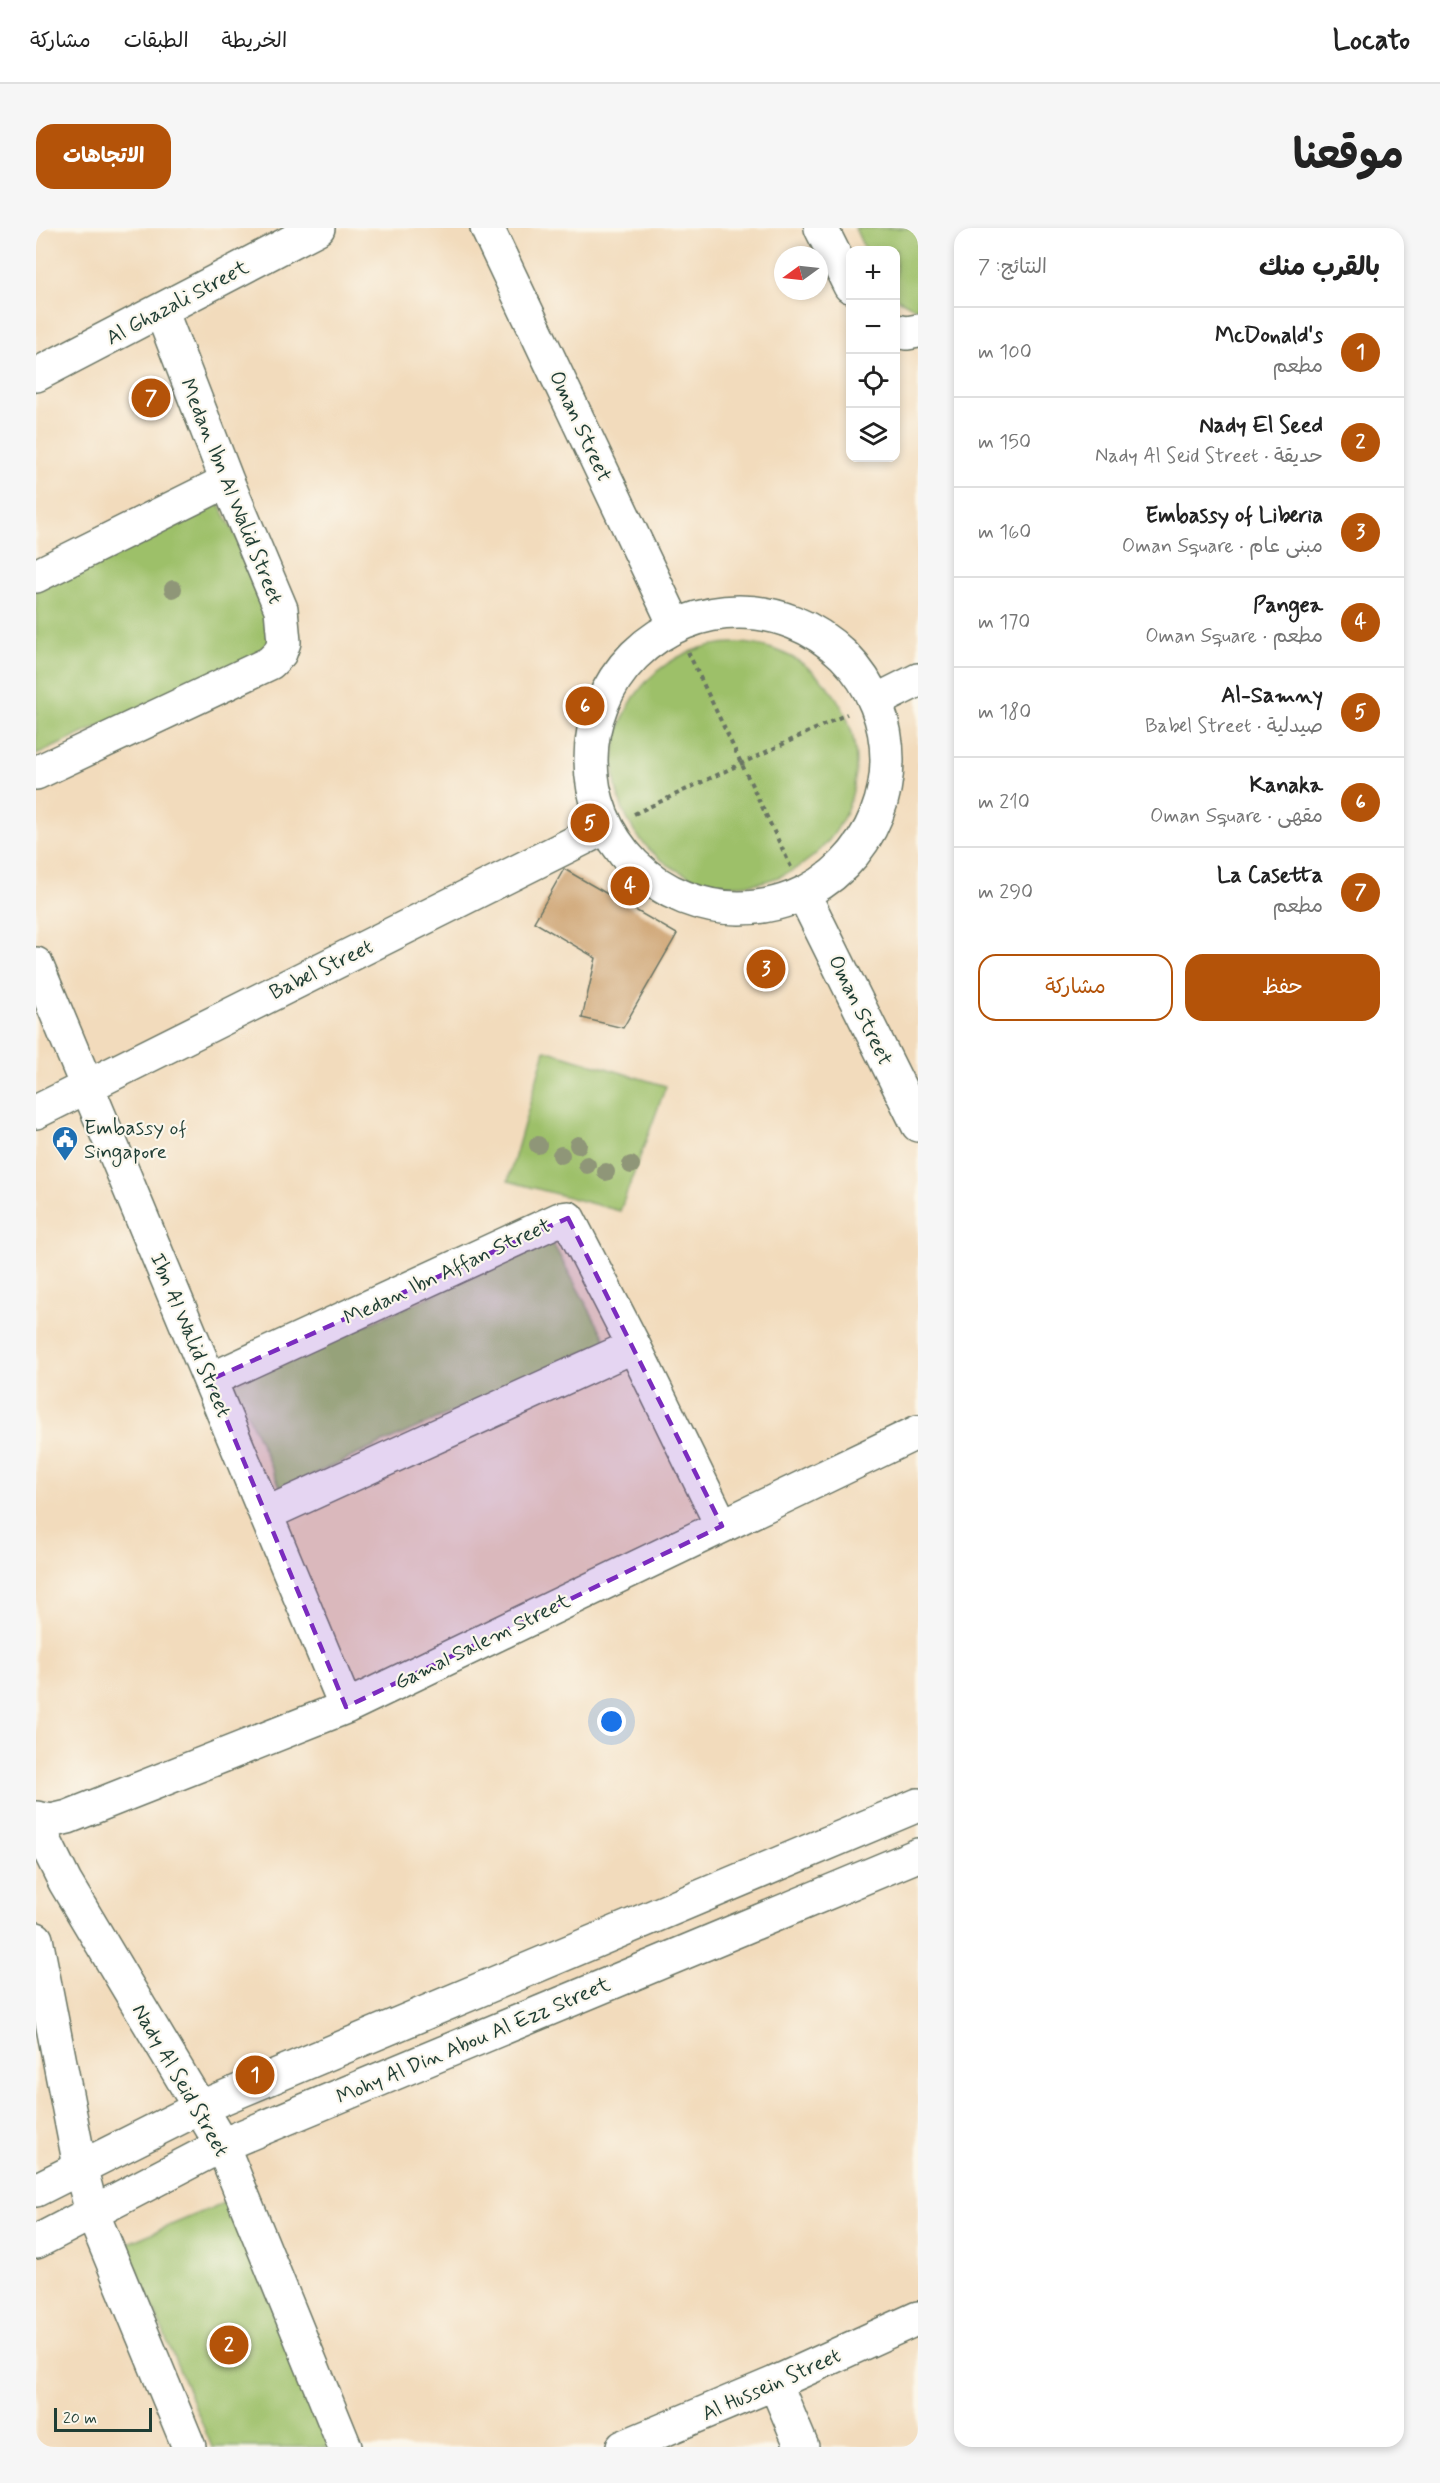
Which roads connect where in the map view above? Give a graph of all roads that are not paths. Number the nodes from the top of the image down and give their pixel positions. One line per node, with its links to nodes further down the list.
1 (318, 228): 5 (street, Al Ghazali Street)
2 (487, 228): 11 (street, Oman Street)
3 (821, 228): 4 (street)
4 (846, 278)
5 (161, 310): 8 (street, Al Ghazali Street); 9 (street, Medan Ibn Al Walid Street)
6 (918, 331): 7 (street)
7 (900, 332)
8 (36, 375)
9 (227, 481): 10 (street); 14 (street, Medan Ibn Al Walid Street)
10 (36, 576)
11 (675, 625): 13 (street); 15 (street)
12 (918, 680): 13 (street)
13 (876, 701): 16 (street)
14 (36, 773)
15 (606, 827): 16 (street); 18 (street, Babel Street)
16 (804, 895): 20 (street, Oman Street)
17 (36, 964): 18 (street, Ibn Al Walid Street)
18 (87, 1086): 19 (street, Babel Street); 22 (street, Ibn Al Walid Street)
19 (36, 1112)
20 (918, 1125)
21 (634, 1346): 22 (street, Medan Ibn Affan Street); 24 (street); 25 (street, Medan Ibn Affan Street)
22 (210, 1380): 24 (street, Ibn Al Walid Street)
23 (918, 1432): 25 (street, Gamal Salem Street)
24 (266, 1514): 26 (street, Ibn Al Walid Street)
25 (722, 1526): 26 (street, Gamal Salem Street)
26 (346, 1707): 28 (street, Gamal Salem Street)
27 (918, 1805): 31 (street, Mohy Al Din Abou Al Ezz Street)
28 (36, 1820): 31 (street, Nady Al Seid Street)
29 (918, 1855): 32 (street, Mohy Al Din Abou Al Ezz Street)
30 (36, 1939): 33 (street)
31 (200, 2108): 32 (street, Nady Al Seid Street); 33 (street, Mohy Al Din Abou Al Ezz Street)
32 (222, 2145): 35 (street, Mohy Al Din Abou Al Ezz Street); 40 (street, Nady Al Seid Street)
33 (80, 2166): 34 (street, Mohy Al Din Abou Al Ezz Street); 35 (street)
34 (36, 2190)
35 (92, 2212): 36 (street, Mohy Al Din Abou Al Ezz Street); 39 (street)
36 (36, 2242)
37 (918, 2318): 38 (street, Al Hussein Street)
38 (775, 2383): 41 (street, Al Hussein Street); 42 (street)
39 (189, 2447)
40 (345, 2447)
41 (623, 2447)
42 (802, 2447)

